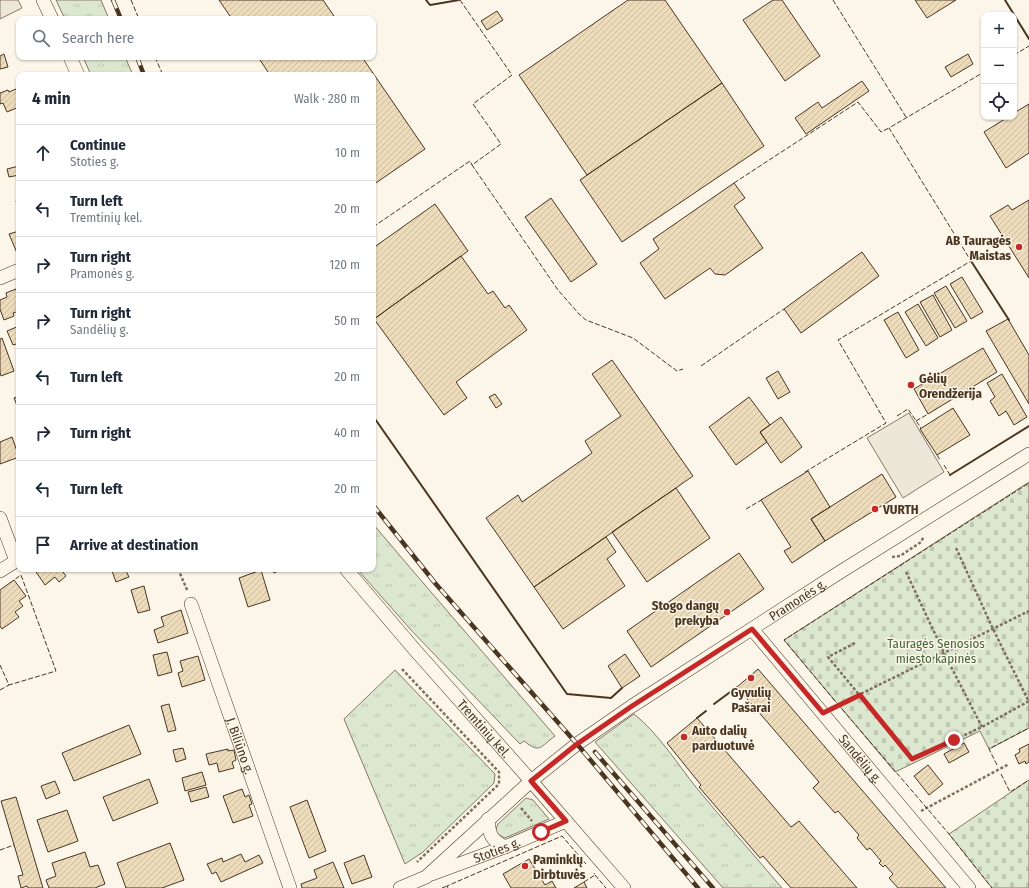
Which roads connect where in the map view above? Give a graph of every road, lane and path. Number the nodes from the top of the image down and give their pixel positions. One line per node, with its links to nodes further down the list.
1 (43, 0): 2 (street)
2 (51, 16)
3 (71, 60): 4 (street)
4 (77, 72)
5 (16, 271): 6 (street)
6 (0, 278)
7 (1029, 454): 18 (street, Pramonės g.)
8 (0, 518): 10 (street)
9 (956, 548): 19 (path)
10 (16, 558)
11 (16, 561): 12 (street)
12 (0, 571)
13 (179, 572): 16 (path)
14 (349, 572): 28 (street, Tremtinių kel.)
15 (906, 572): 21 (path)
16 (191, 604): 35 (street, J. Biliūno g.)
17 (1029, 611): 19 (path)
18 (752, 629): 25 (street, Sandėlių g.); 28 (street, Pramonės g.)
19 (993, 629): 21 (path); 24 (path)
20 (855, 643): 23 (path)
21 (944, 653): 23 (path); 26 (path)
22 (402, 669): 33 (path)
23 (860, 695): 25 (path); 26 (path)
24 (1029, 701): 26 (path)
25 (823, 713): 29 (street, Sandėlių g.)
26 (982, 727)
27 (1009, 764): 29 (path)
28 (531, 781): 30 (street, Stoties g.); 31 (street, Tremtinių kel.)
29 (910, 817): 38 (street, Sandėlių g.)
30 (488, 819): 32 (street); 34 (street, Stoties g.)
31 (566, 821): 32 (street, Stoties g.); 37 (street, Tremtinių kel.)
32 (505, 848): 34 (street, Stoties g.)
33 (418, 862)
34 (426, 876): 36 (street, Stoties g.)
35 (290, 888)
36 (400, 888)
37 (624, 888)
38 (969, 888)

